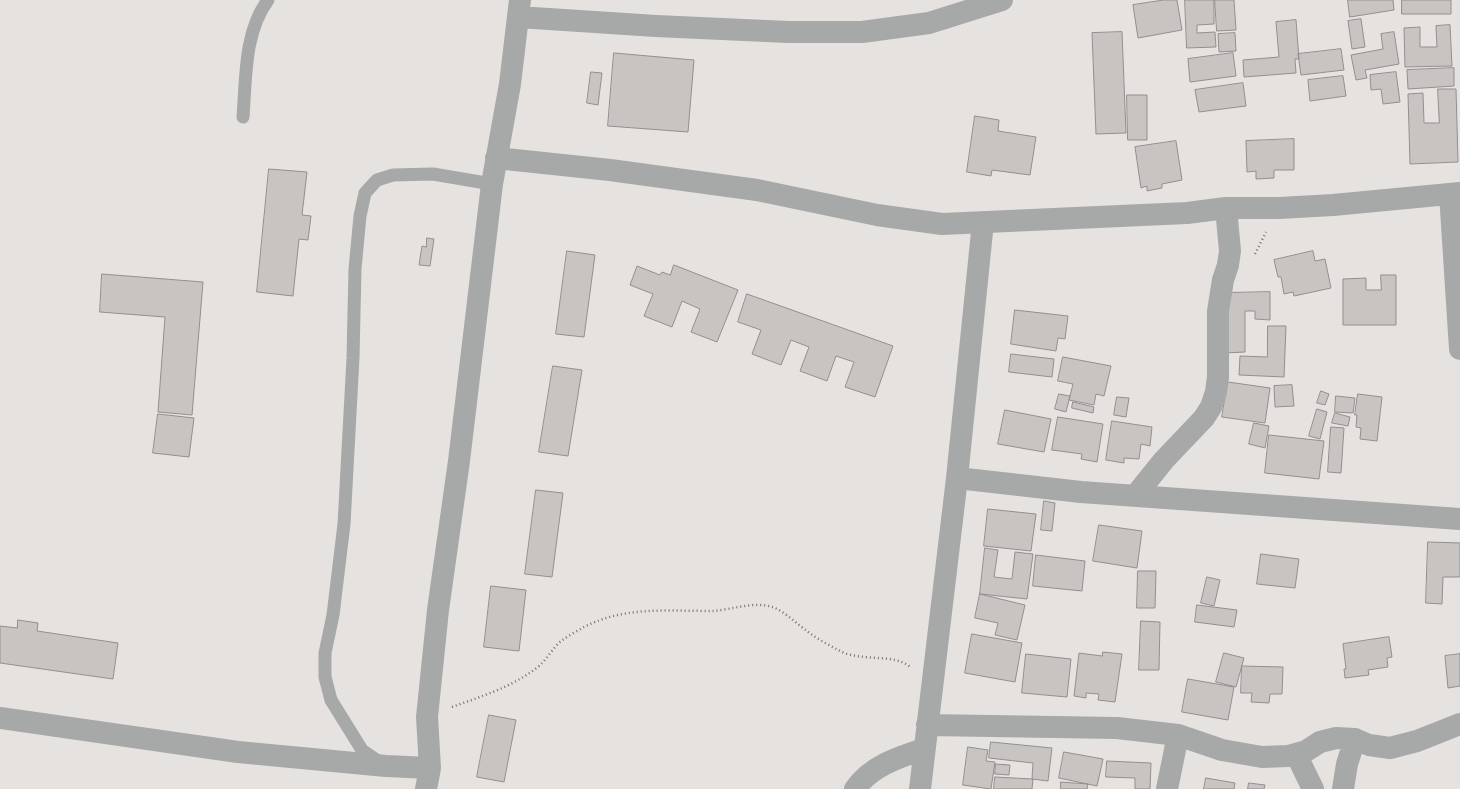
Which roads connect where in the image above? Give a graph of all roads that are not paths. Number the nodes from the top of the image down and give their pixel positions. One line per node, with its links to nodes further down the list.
1 (268, 0): 4 (lane)
2 (1002, 0): 3 (street)
3 (519, 8): 5 (street)
4 (243, 117)
5 (496, 158): 6 (street); 9 (street)
6 (492, 184): 21 (lane); 22 (street)
7 (1455, 194): 8 (street); 10 (street)
8 (1226, 208): 9 (street); 12 (street)
9 (983, 222): 11 (street)
10 (1460, 349)
11 (957, 478): 12 (street); 16 (street)
12 (1135, 496): 13 (street)
13 (1460, 519)
14 (0, 718): 21 (street)
15 (1460, 724): 18 (street)
16 (927, 725): 17 (street); 19 (street)
17 (1178, 735): 20 (street); 25 (street)
18 (1355, 738): 20 (street); 27 (street)
19 (924, 748): 23 (street); 24 (street)
20 (1296, 754): 26 (street)
21 (386, 766): 22 (street)
22 (428, 779)
23 (855, 789)
24 (920, 789)
25 (1167, 789)
26 (1313, 789)
27 (1344, 789)

